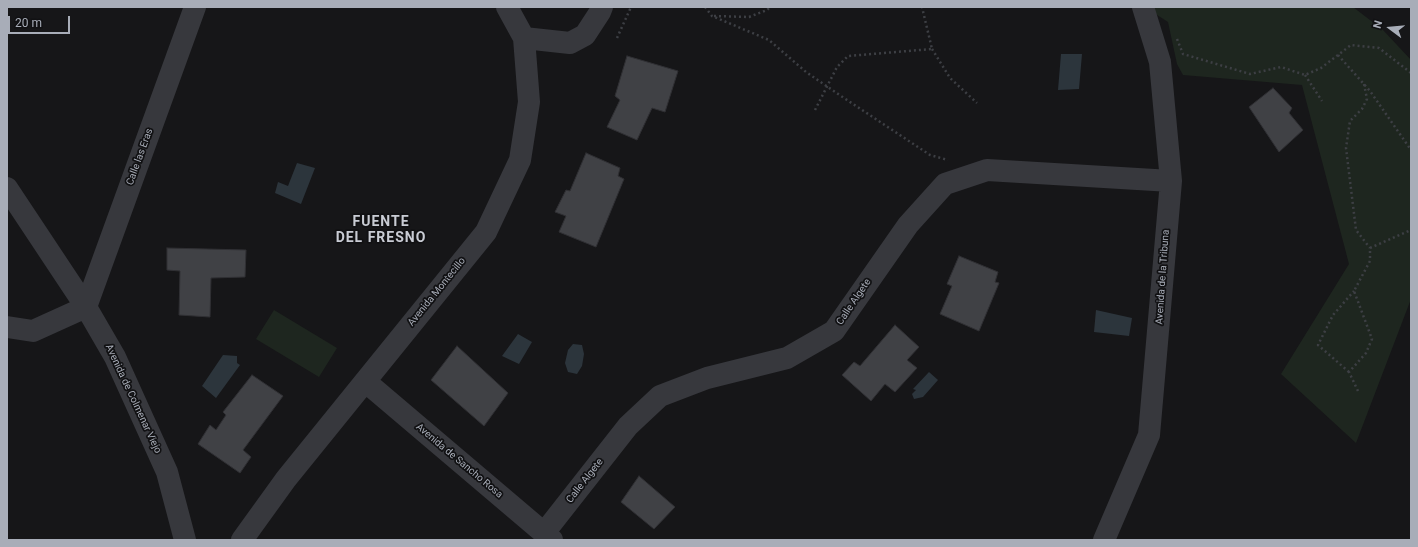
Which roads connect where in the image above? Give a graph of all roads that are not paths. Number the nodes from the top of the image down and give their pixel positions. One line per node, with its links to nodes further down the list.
1 (195, 7): 8 (street, Calle las Eras)
2 (507, 7): 5 (street, Avenida Montecillo)
3 (602, 7): 5 (street)
4 (1143, 7): 6 (street, Avenida de la Tribuna)
5 (524, 38): 10 (street, Avenida Montecillo)
6 (1170, 181): 11 (street, Calle Algete); 14 (street, Avenida de la Tribuna)
7 (7, 188): 8 (street, Avenida de Colmenar Viejo)
8 (86, 307): 9 (street); 12 (street, Avenida de Colmenar Viejo)
9 (7, 327)
10 (366, 382): 11 (street, Avenida de Sancho Rosa); 13 (street, Avenida Montecillo)
11 (548, 536)
12 (185, 540)
13 (242, 540)
14 (1104, 540)

